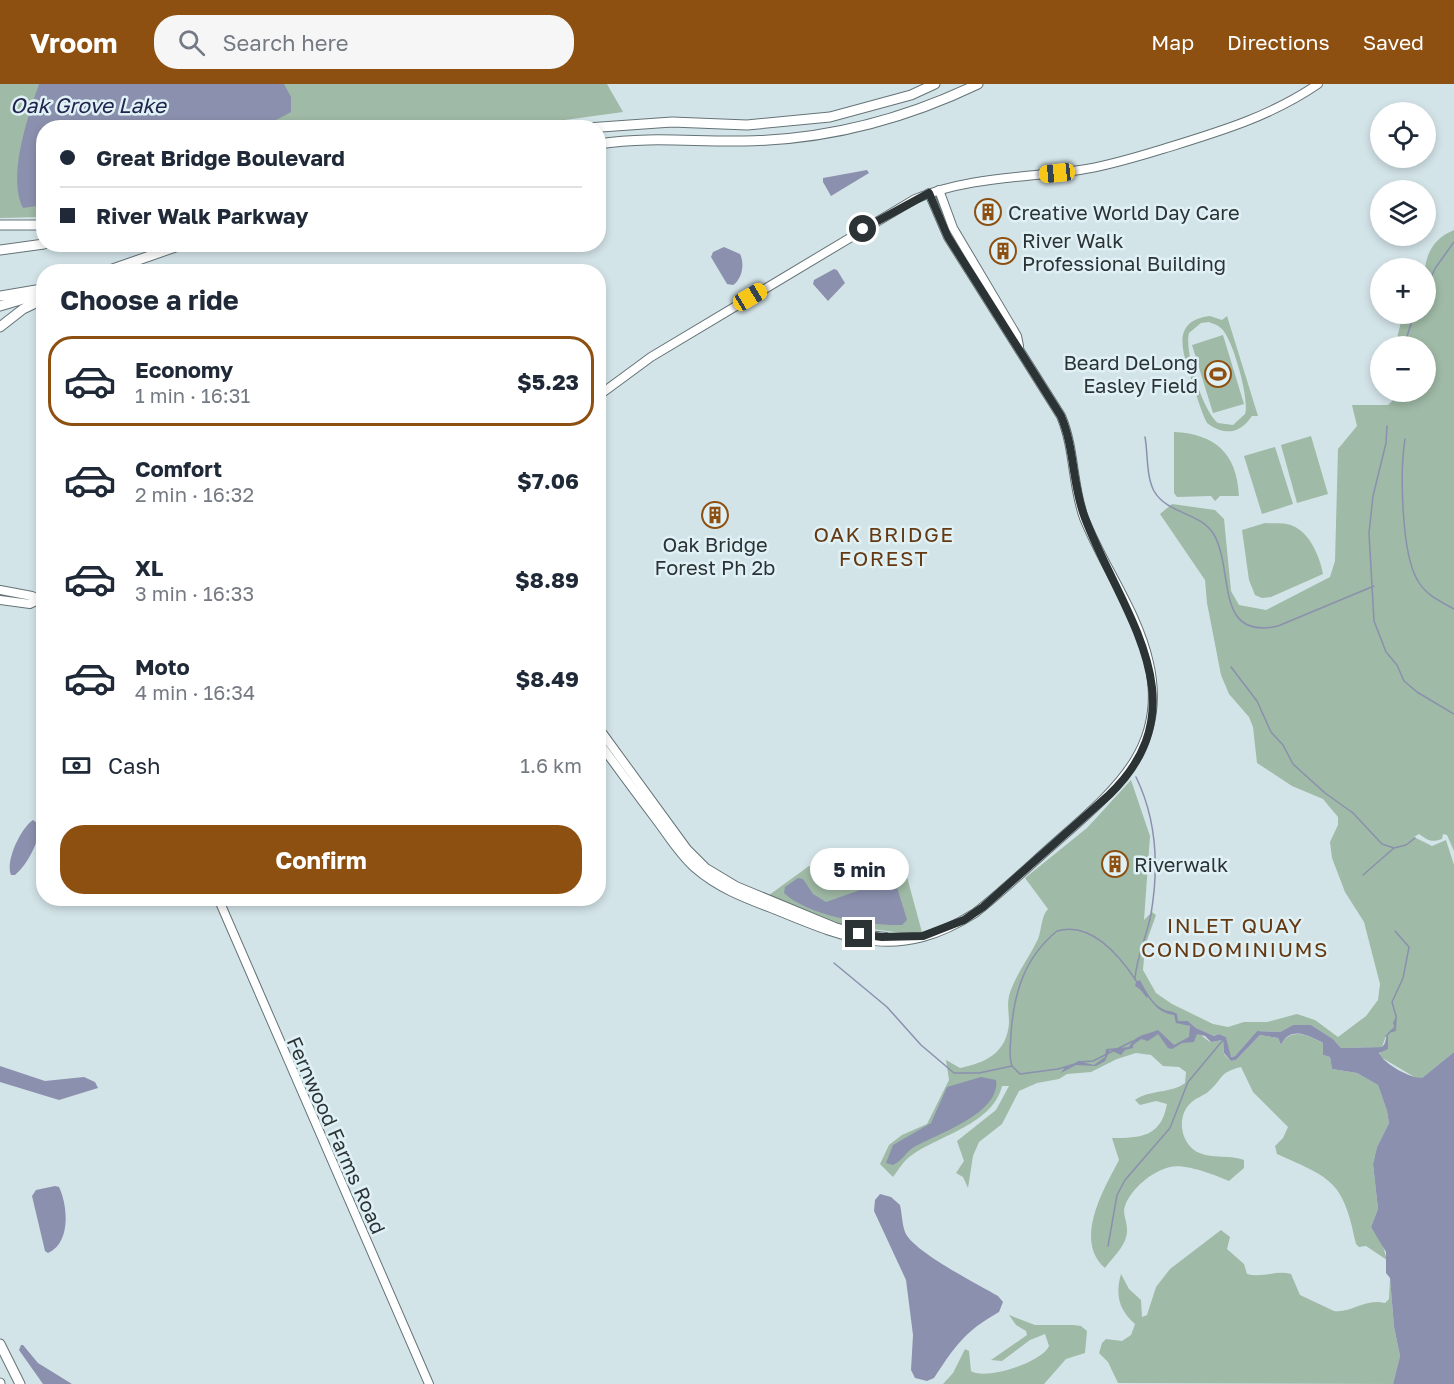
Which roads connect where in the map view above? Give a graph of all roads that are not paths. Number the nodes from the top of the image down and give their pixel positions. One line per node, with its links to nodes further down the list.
1 (935, 84): 4 (highway)
2 (978, 84): 5 (highway)
3 (1318, 84): 6 (main road)
4 (606, 127)
5 (606, 143)
6 (939, 190): 7 (main road); 20 (street)
7 (929, 193): 20 (street); 21 (main road)
8 (0, 225): 9 (highway)
9 (36, 225)
10 (36, 245): 11 (highway)
11 (0, 250)
12 (161, 252): 13 (highway)
13 (127, 264)
14 (36, 292): 16 (highway)
15 (36, 294): 18 (highway)
16 (0, 296)
17 (36, 303): 19 (highway)
18 (0, 306)
19 (0, 327)
20 (1020, 347): 29 (street)
21 (606, 390)
22 (0, 590): 23 (main road)
23 (36, 598)
24 (0, 600): 25 (main road)
25 (36, 602)
26 (606, 738): 29 (street)
27 (606, 752): 29 (street)
28 (221, 906): 32 (street, Fernwood Farms Road)
29 (923, 936)
30 (0, 1344): 31 (highway)
31 (20, 1384)
32 (429, 1384)

